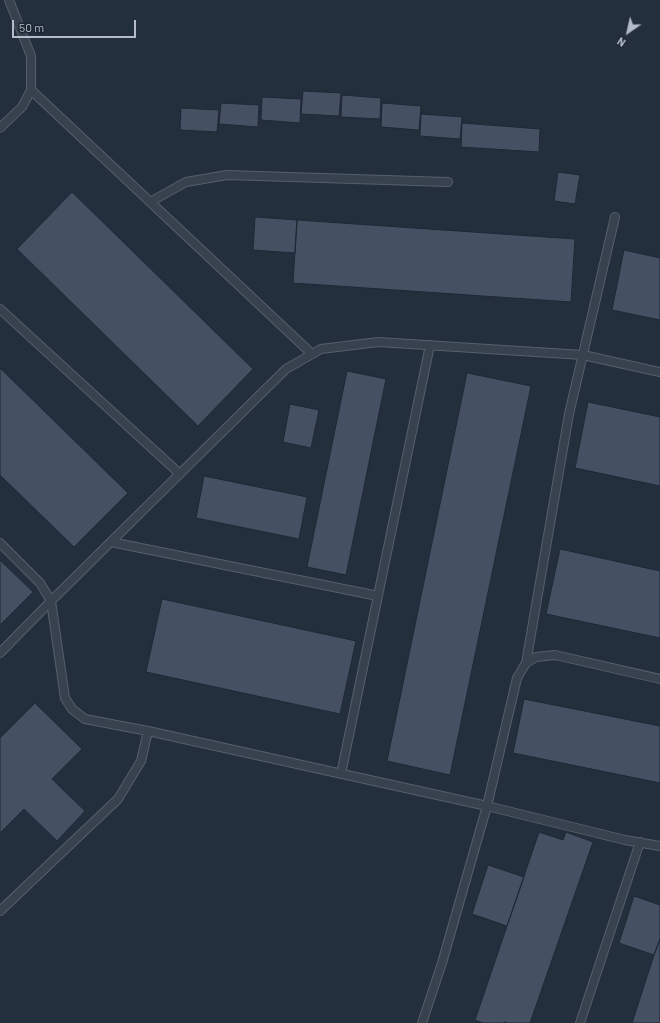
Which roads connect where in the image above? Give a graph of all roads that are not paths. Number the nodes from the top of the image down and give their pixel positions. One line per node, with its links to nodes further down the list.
1 (9, 0): 2 (lane)
2 (31, 90): 3 (lane); 5 (lane)
3 (0, 128)
4 (448, 182): 5 (lane)
5 (150, 202): 9 (lane)
6 (615, 217): 10 (lane)
7 (0, 309): 12 (lane)
8 (430, 345): 9 (lane); 10 (lane); 15 (lane)
9 (312, 354): 12 (lane)
10 (583, 355): 11 (lane); 18 (lane)
11 (660, 372)
12 (180, 474): 13 (lane)
13 (112, 542): 15 (lane); 16 (lane)
14 (0, 543): 16 (lane)
15 (378, 596): 21 (lane)
16 (51, 601): 17 (lane); 20 (lane)
17 (0, 653)
18 (526, 663): 19 (lane); 22 (lane)
19 (660, 679)
20 (148, 731): 21 (lane); 25 (lane)
21 (341, 774): 22 (lane)
22 (487, 806): 23 (lane); 26 (lane)
23 (640, 842): 24 (lane); 27 (lane)
24 (660, 846)
25 (0, 911)
26 (422, 1023)
27 (580, 1023)

